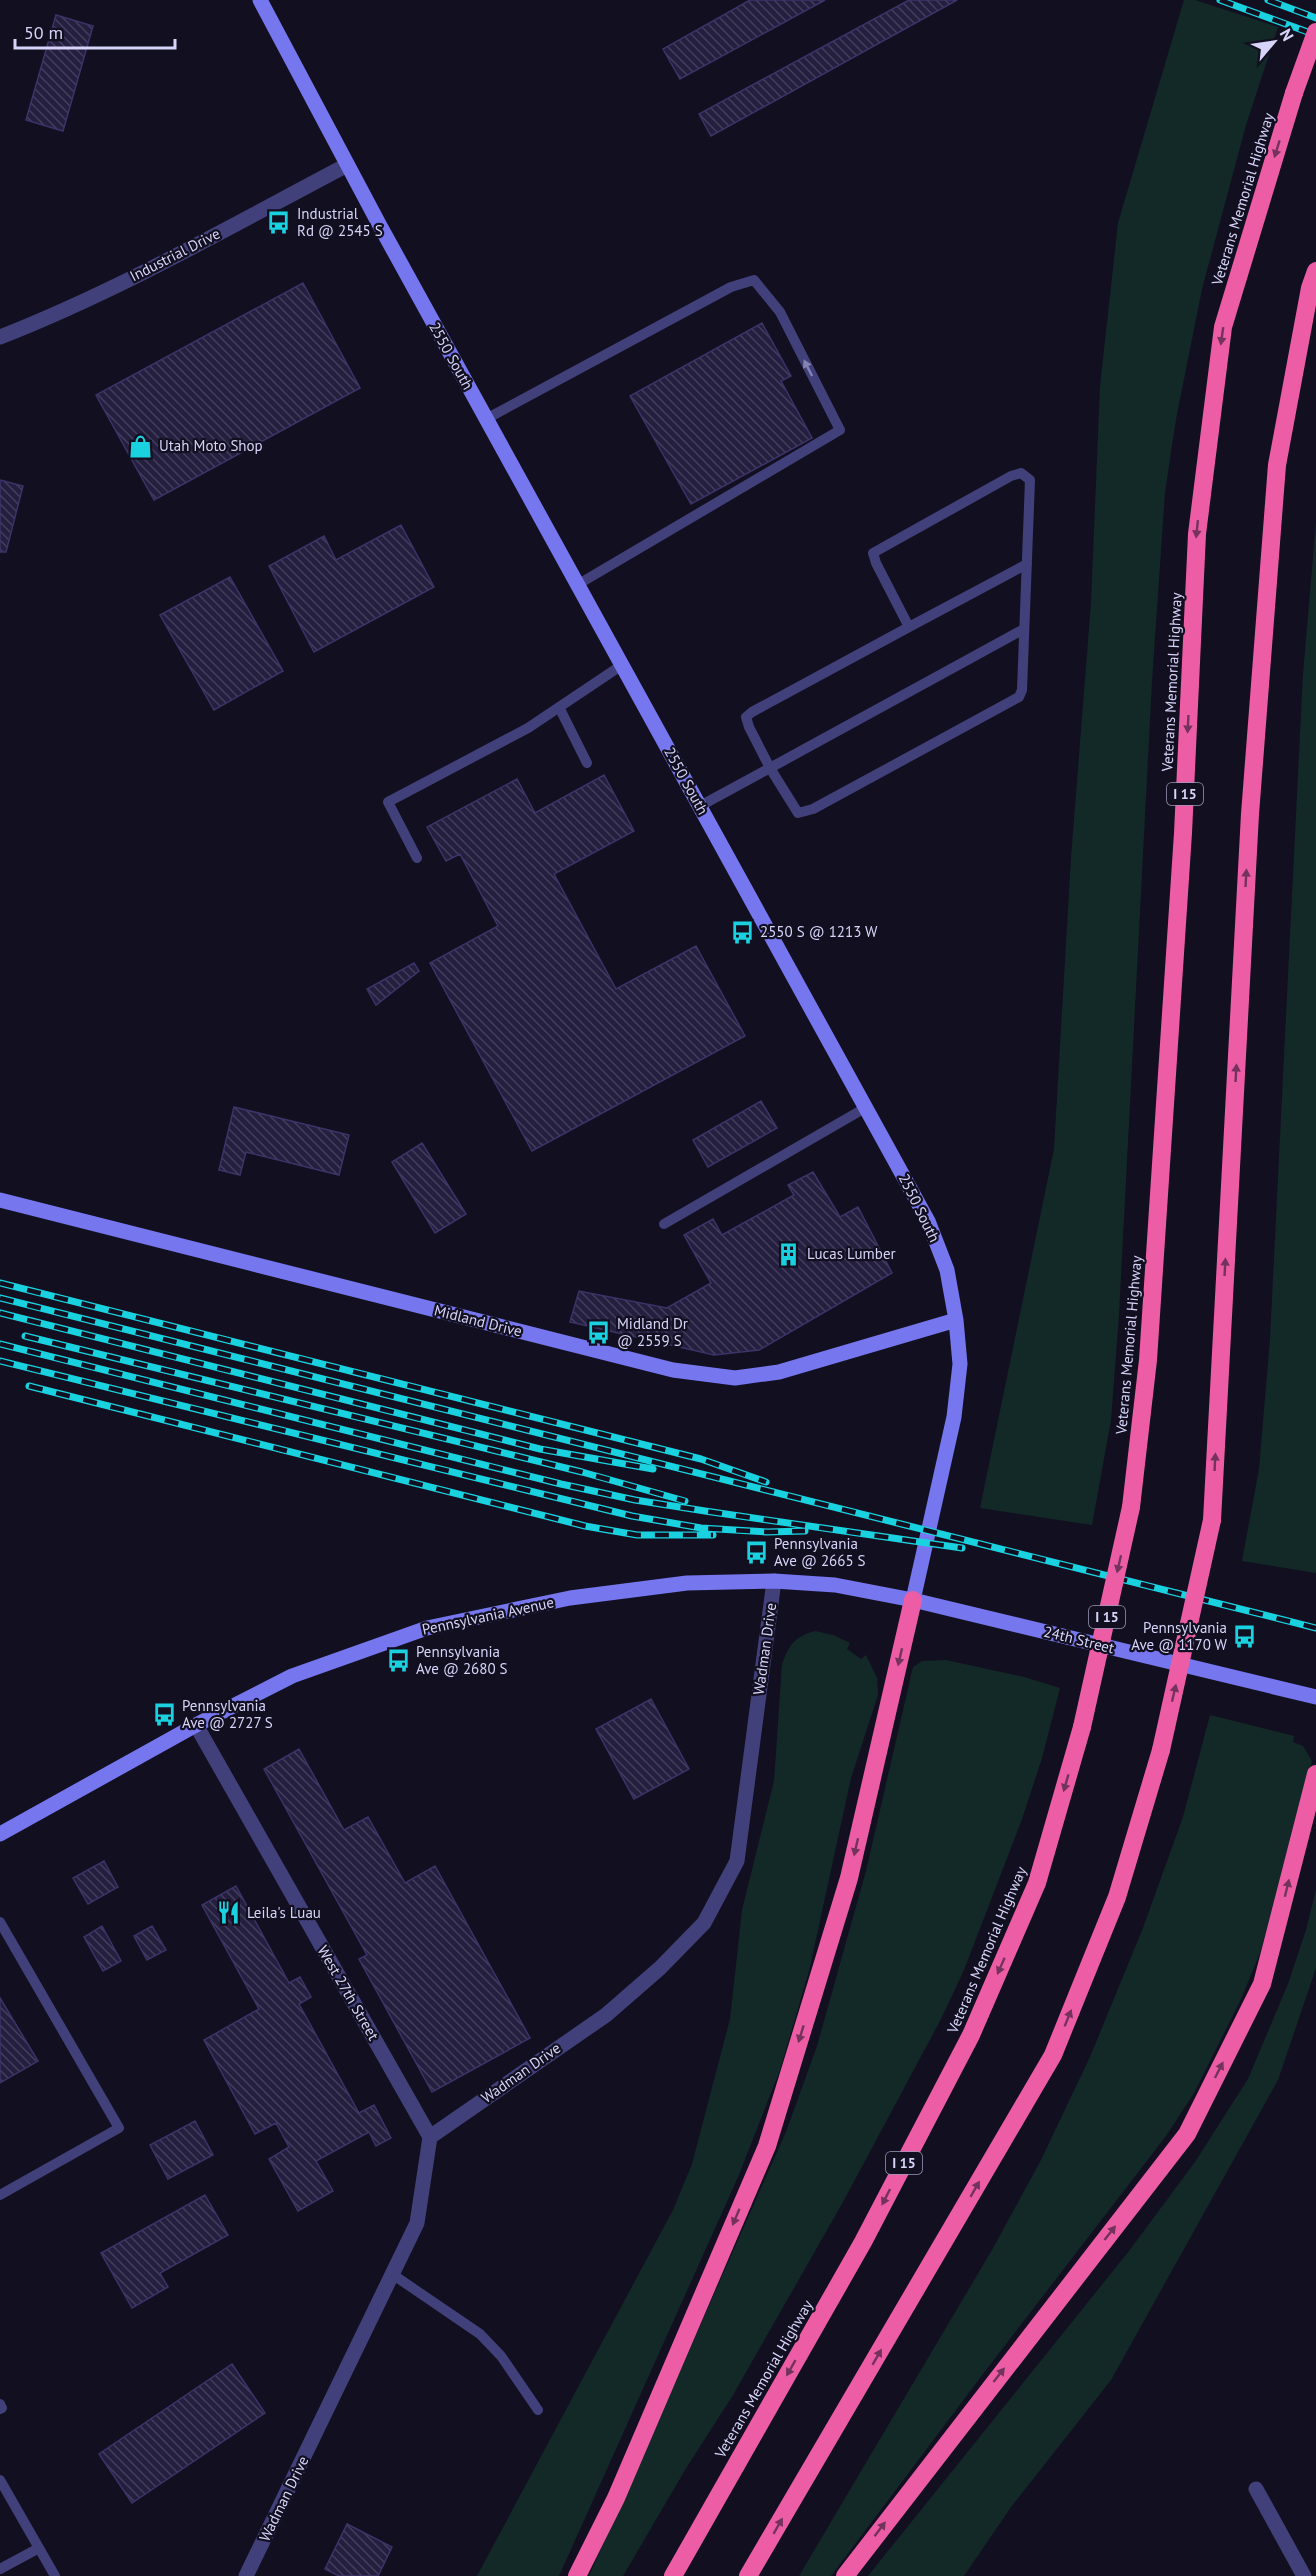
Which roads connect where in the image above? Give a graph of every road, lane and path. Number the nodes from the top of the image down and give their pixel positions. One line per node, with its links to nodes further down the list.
1 (260, 0): 3 (main road, 2550 South)
2 (1316, 32): 39 (highway, Veterans Memorial Highway / I 15, one-way to 39, bridge)
3 (346, 165): 5 (street, Industrial Drive); 6 (main road, 2550 South)
4 (1316, 271): 40 (highway, one-way to 4, bridge)
5 (0, 338)
6 (486, 419): 8 (main road, 2550 South); 8 (lane, one-way to 6)
7 (1027, 564): 9 (lane); 9 (lane); 10 (lane)
8 (578, 585): 11 (main road, 2550 South)
9 (909, 627): 14 (lane)
10 (1024, 629): 14 (lane); 14 (lane)
11 (622, 665): 12 (lane); 15 (main road, 2550 South)
12 (559, 707): 13 (lane); 16 (lane)
13 (587, 763)
14 (770, 768): 15 (lane)
15 (700, 807): 17 (main road, 2550 South)
16 (417, 858)
17 (865, 1108): 19 (lane); 20 (main road, 2550 South)
18 (0, 1200): 20 (main road, Midland Drive)
19 (664, 1224)
20 (956, 1320): 22 (main road, 2550 South)
21 (774, 1581): 22 (main road, Pennsylvania Avenue); 24 (main road, Pennsylvania Avenue); 28 (street, Wadman Drive)
22 (913, 1600): 23 (main road, 24th Street); 38 (highway, one-way to 38)
23 (1316, 1697)
24 (196, 1725): 26 (main road, Pennsylvania Avenue); 28 (street, West 27th Street)
25 (1316, 1774): 41 (highway, one-way to 25)
26 (0, 1834)
27 (0, 1922): 29 (lane)
28 (430, 2137): 30 (street, Wadman Drive)
29 (0, 2195)
30 (392, 2274): 31 (lane); 37 (street, Wadman Drive)
31 (538, 2410)
32 (0, 2480): 34 (lane)
33 (1256, 2489): 42 (street)
34 (39, 2548): 35 (lane); 36 (lane)
35 (0, 2569)
36 (55, 2576)
37 (246, 2576)
38 (577, 2576)
39 (673, 2576)
40 (748, 2576)
41 (845, 2576)
42 (1304, 2576)

